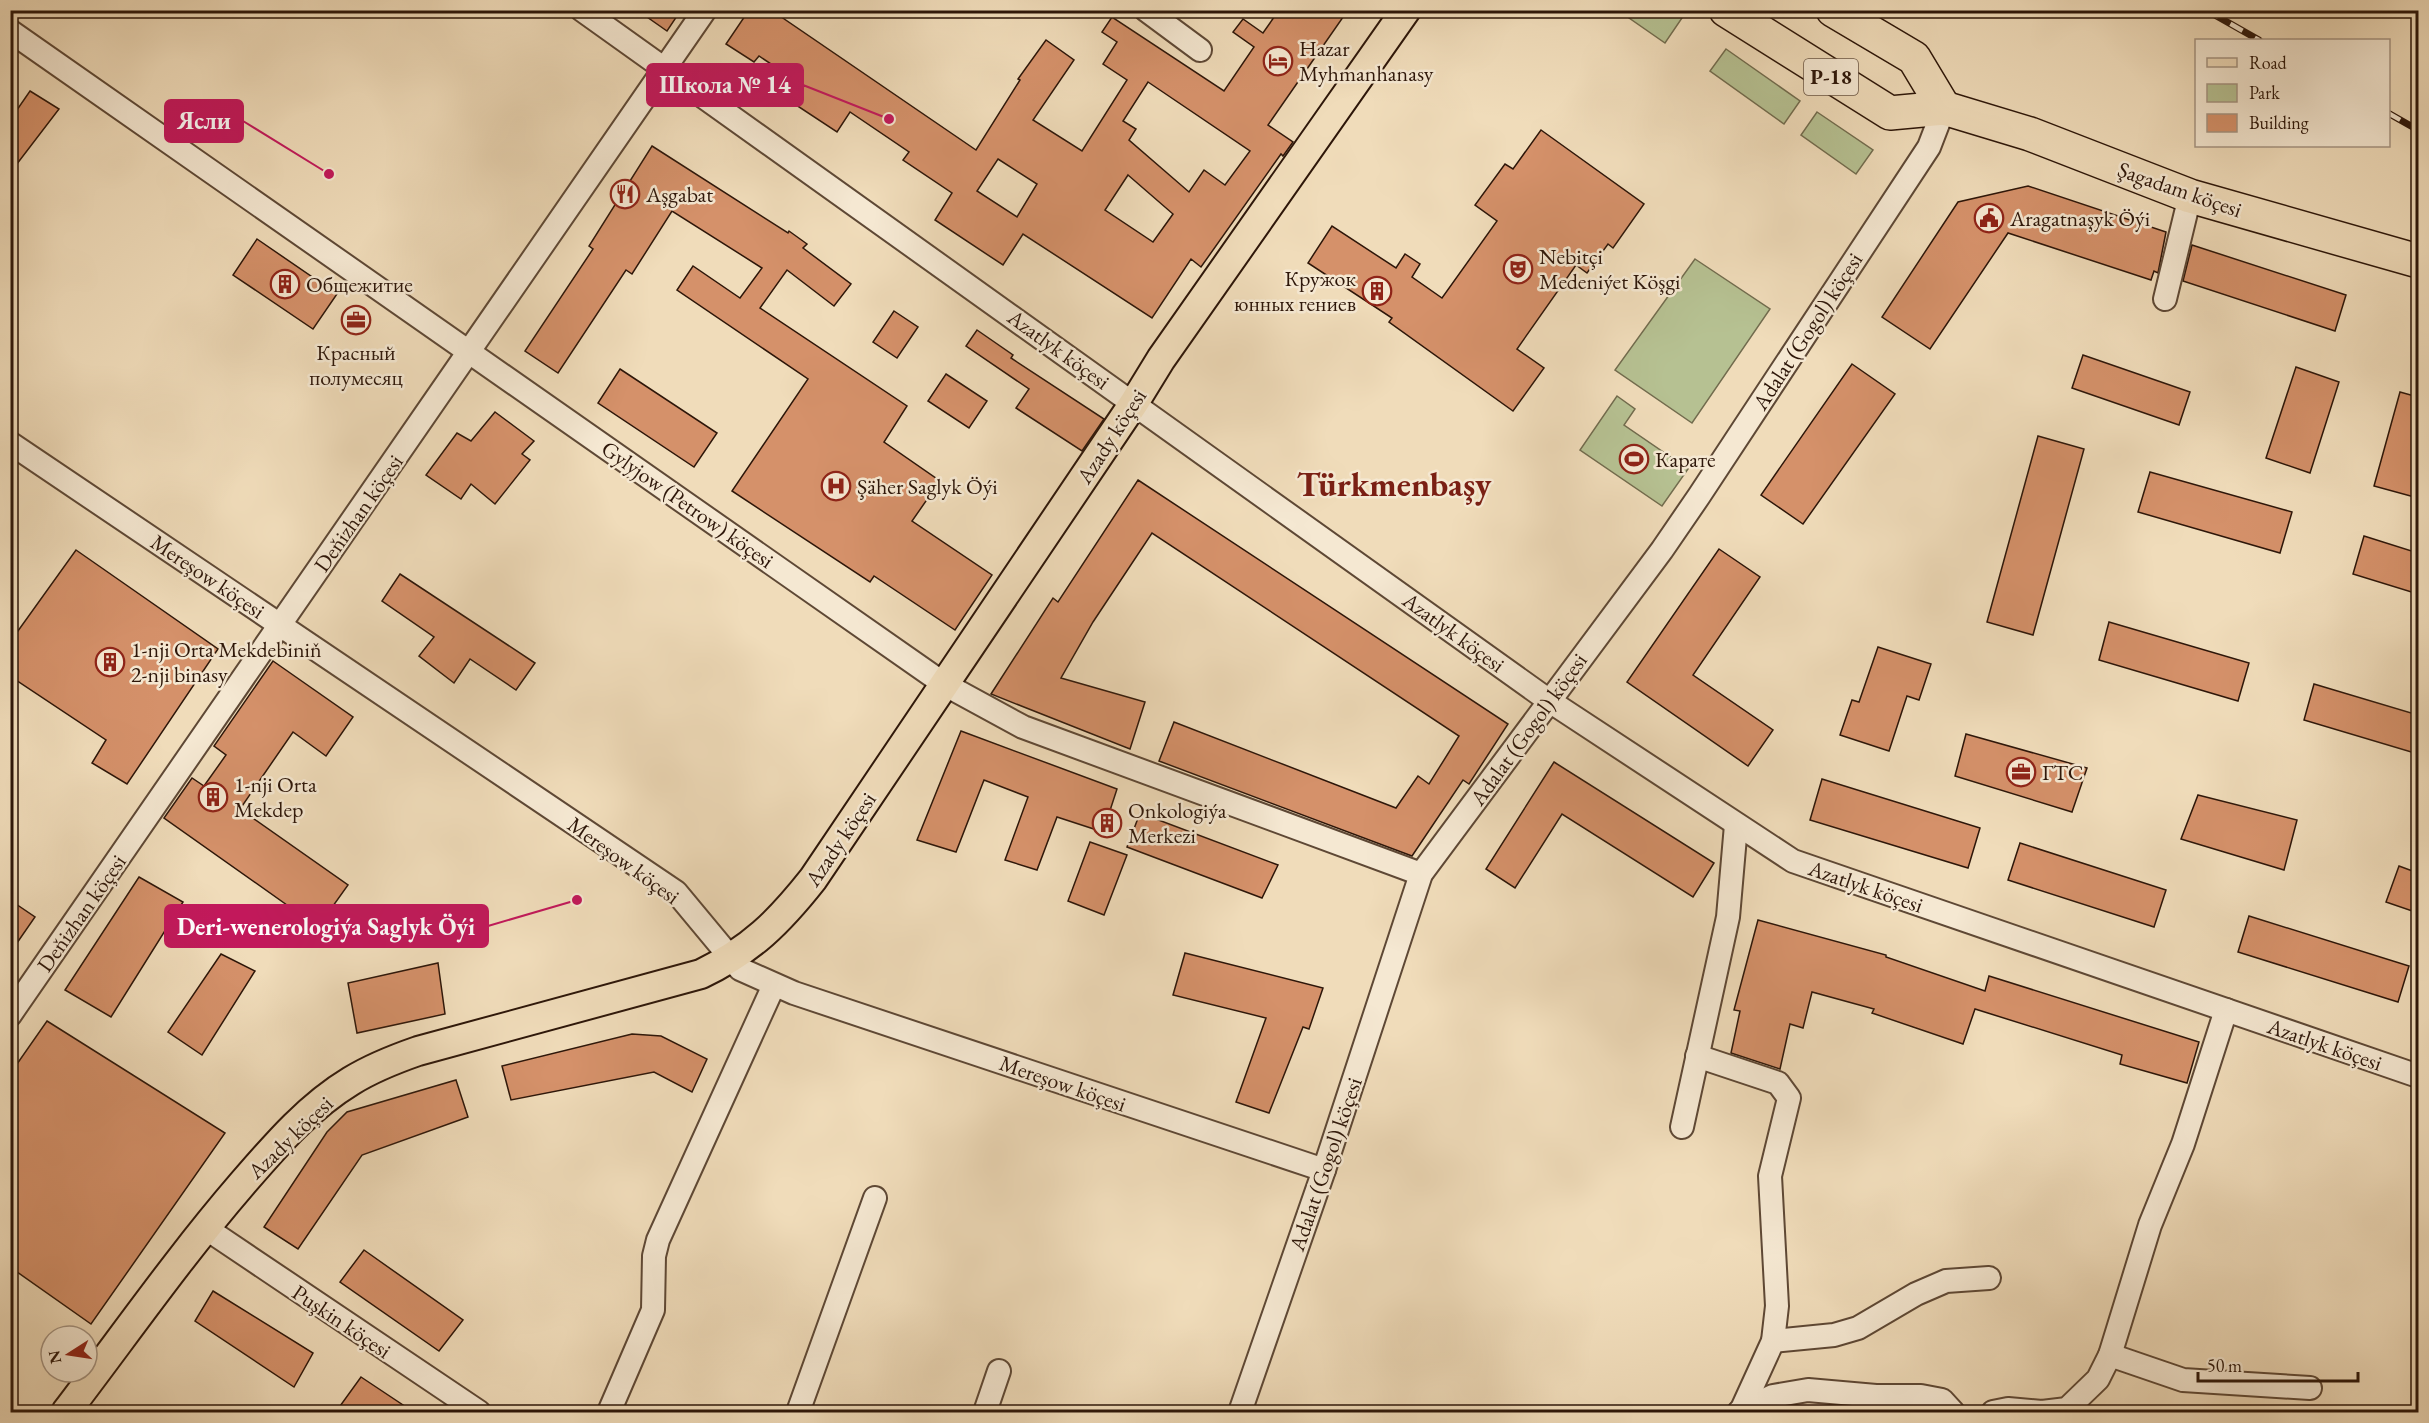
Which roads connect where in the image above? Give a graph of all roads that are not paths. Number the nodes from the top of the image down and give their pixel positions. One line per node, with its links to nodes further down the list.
1 (582, 10): 9 (street, Azatlyk köçesi)
2 (705, 10): 9 (street, Deňizhan köçesi)
3 (1146, 10): 8 (street)
4 (1406, 10): 15 (main road, Azady köçesi)
5 (1726, 10): 10 (highway, Şagadam köçesi / P-18)
6 (1833, 10): 10 (highway, P-18)
7 (10, 31): 14 (street, Gylyjow (Petrow) köçesi)
8 (1200, 50)
9 (666, 68): 14 (street, Deňizhan köçesi); 15 (street, Azatlyk köçesi)
10 (1944, 108): 11 (highway, Şagadam köçesi / P-18); 19 (street, Adalat (Gogol) köçesi)
11 (2190, 196): 12 (highway, Şagadam köçesi / P-18); 13 (street)
12 (2418, 261)
13 (2165, 299)
14 (470, 350): 17 (street, Deňizhan köçesi); 18 (street, Gylyjow (Petrow) köçesi)
15 (1134, 403): 18 (main road, Azady köçesi); 19 (street, Azatlyk köçesi)
16 (10, 443): 17 (street, Mereşow köçesi)
17 (280, 625): 22 (street, Mereşow köçesi); 25 (street, Deňizhan köçesi)
18 (944, 684): 21 (street, Gylyjow (Petrow) köçesi); 22 (main road, Azady köçesi)
19 (1548, 700): 20 (street, Azatlyk köçesi); 21 (street, Adalat (Gogol) köçesi)
20 (1736, 825): 24 (street, Azatlyk köçesi); 26 (street)
21 (1421, 874): 29 (street, Adalat (Gogol) köçesi)
22 (730, 960): 23 (street, Mereşow köçesi); 31 (main road, Azady köçesi)
23 (774, 985): 29 (street, Mereşow köçesi); 40 (street)
24 (2226, 1010): 27 (street, Azatlyk köçesi); 34 (street)
25 (10, 1015)
26 (1697, 1056): 28 (street); 33 (street)
27 (2418, 1076)
28 (1682, 1127)
29 (1324, 1170): 43 (street, Adalat (Gogol) köçesi)
30 (875, 1198): 41 (street)
31 (204, 1227): 37 (street, Puşkin köçesi); 39 (main road, Azady köçesi)
32 (1989, 1278): 33 (street)
33 (1773, 1341): 38 (street)
34 (2110, 1355): 36 (street); 45 (street)
35 (999, 1371): 42 (street)
36 (2310, 1388)
37 (476, 1412)
38 (1740, 1412): 44 (street)
39 (66, 1413)
40 (609, 1413)
41 (798, 1413)
42 (985, 1413)
43 (1240, 1413)
44 (1953, 1413)
45 (1993, 1413)

